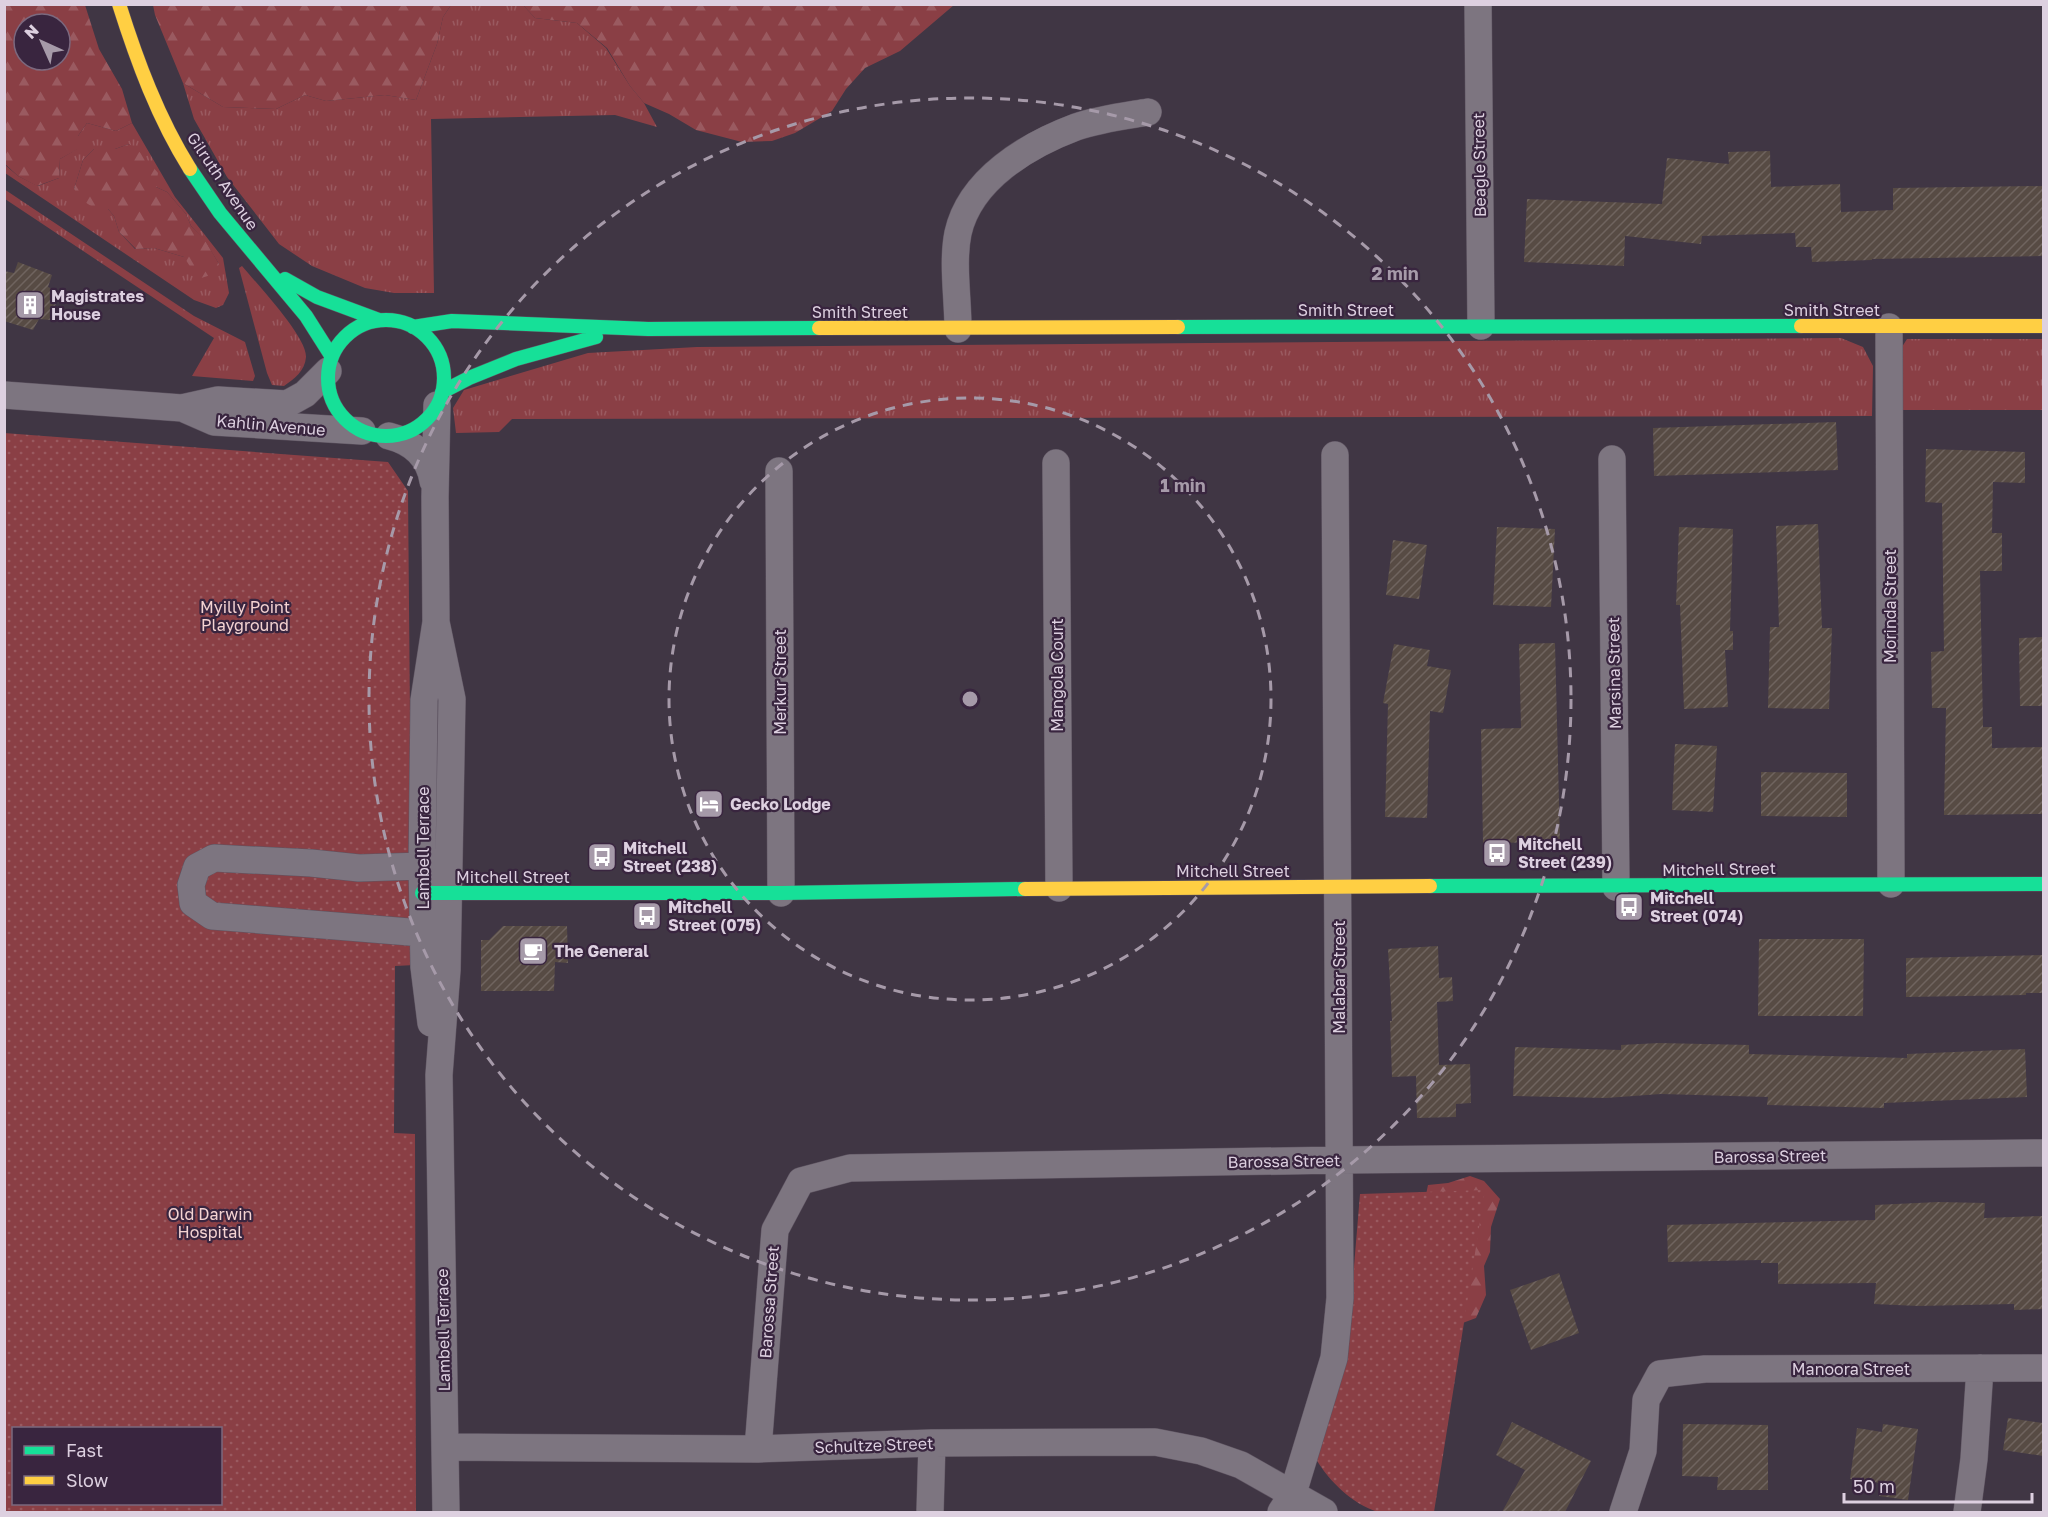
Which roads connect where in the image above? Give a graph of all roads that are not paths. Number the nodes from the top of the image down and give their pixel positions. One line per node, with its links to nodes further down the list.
1 (119, 4): 4 (street, Gilruth Avenue)
2 (1478, 4): 6 (street, Beagle Street)
3 (1148, 112): 11 (street)
4 (253, 254): 5 (street); 12 (street, Gilruth Avenue)
5 (379, 320): 8 (street); 12 (street)
6 (1481, 326): 9 (street, Smith Street); 11 (street, Smith Street)
7 (2043, 326): 9 (street, Smith Street)
8 (413, 327): 10 (street, Smith Street); 14 (street)
9 (1889, 327): 25 (street, Morinda Street)
10 (648, 329): 11 (street, Smith Street); 14 (street, Smith Street)
11 (958, 329)
12 (330, 364): 15 (street, Kahlin Avenue); 16 (street)
13 (4, 395): 15 (street, Kahlin Avenue)
14 (440, 398): 17 (street); 22 (street, Lambell Terrace)
15 (182, 408): 16 (street, Kahlin Avenue)
16 (362, 431): 17 (street)
17 (389, 436): 22 (street, Lambell Terrace)
18 (1335, 455): 29 (street, Malabar Street)
19 (1612, 459): 27 (street, Marsina Street)
20 (1056, 463): 28 (street, Mangola Court)
21 (779, 471): 32 (street, Merkur Street)
22 (435, 497): 23 (street, Lambell Terrace)
23 (436, 622): 24 (street, Lambell Terrace); 31 (street, Lambell Terrace)
24 (422, 866): 30 (street, Lambell Terrace); 33 (street)
25 (1891, 884): 26 (street, Mitchell Street); 27 (street, Mitchell Street)
26 (2043, 884)
27 (1616, 887): 29 (street, Mitchell Street)
28 (1059, 888): 29 (street, Mitchell Street); 32 (street, Mitchell Street)
29 (1339, 888): 36 (street, Malabar Street)
30 (422, 893): 31 (street, Mitchell Street); 33 (street, Lambell Terrace)
31 (449, 893): 32 (street, Mitchell Street); 34 (street, Lambell Terrace)
32 (781, 893)
33 (422, 933): 34 (street, Lambell Terrace)
34 (439, 1075): 40 (street, Lambell Terrace)
35 (2043, 1153): 36 (street, Barossa Street)
36 (1340, 1160): 41 (street, Barossa Street); 42 (street, Malabar Street)
37 (1980, 1368): 38 (street, Manoora Street); 46 (street, Manoora Street); 47 (street)
38 (2043, 1368)
39 (932, 1443): 41 (street, Schultze Street); 42 (street, Schultze Street); 44 (street)
40 (445, 1447): 41 (street, Schultze Street); 43 (street, Lambell Terrace)
41 (758, 1449)
42 (1287, 1503): 45 (street, Schultze Street)
43 (446, 1512)
44 (930, 1512)
45 (1324, 1512)
46 (1623, 1512)
47 (1966, 1512)

